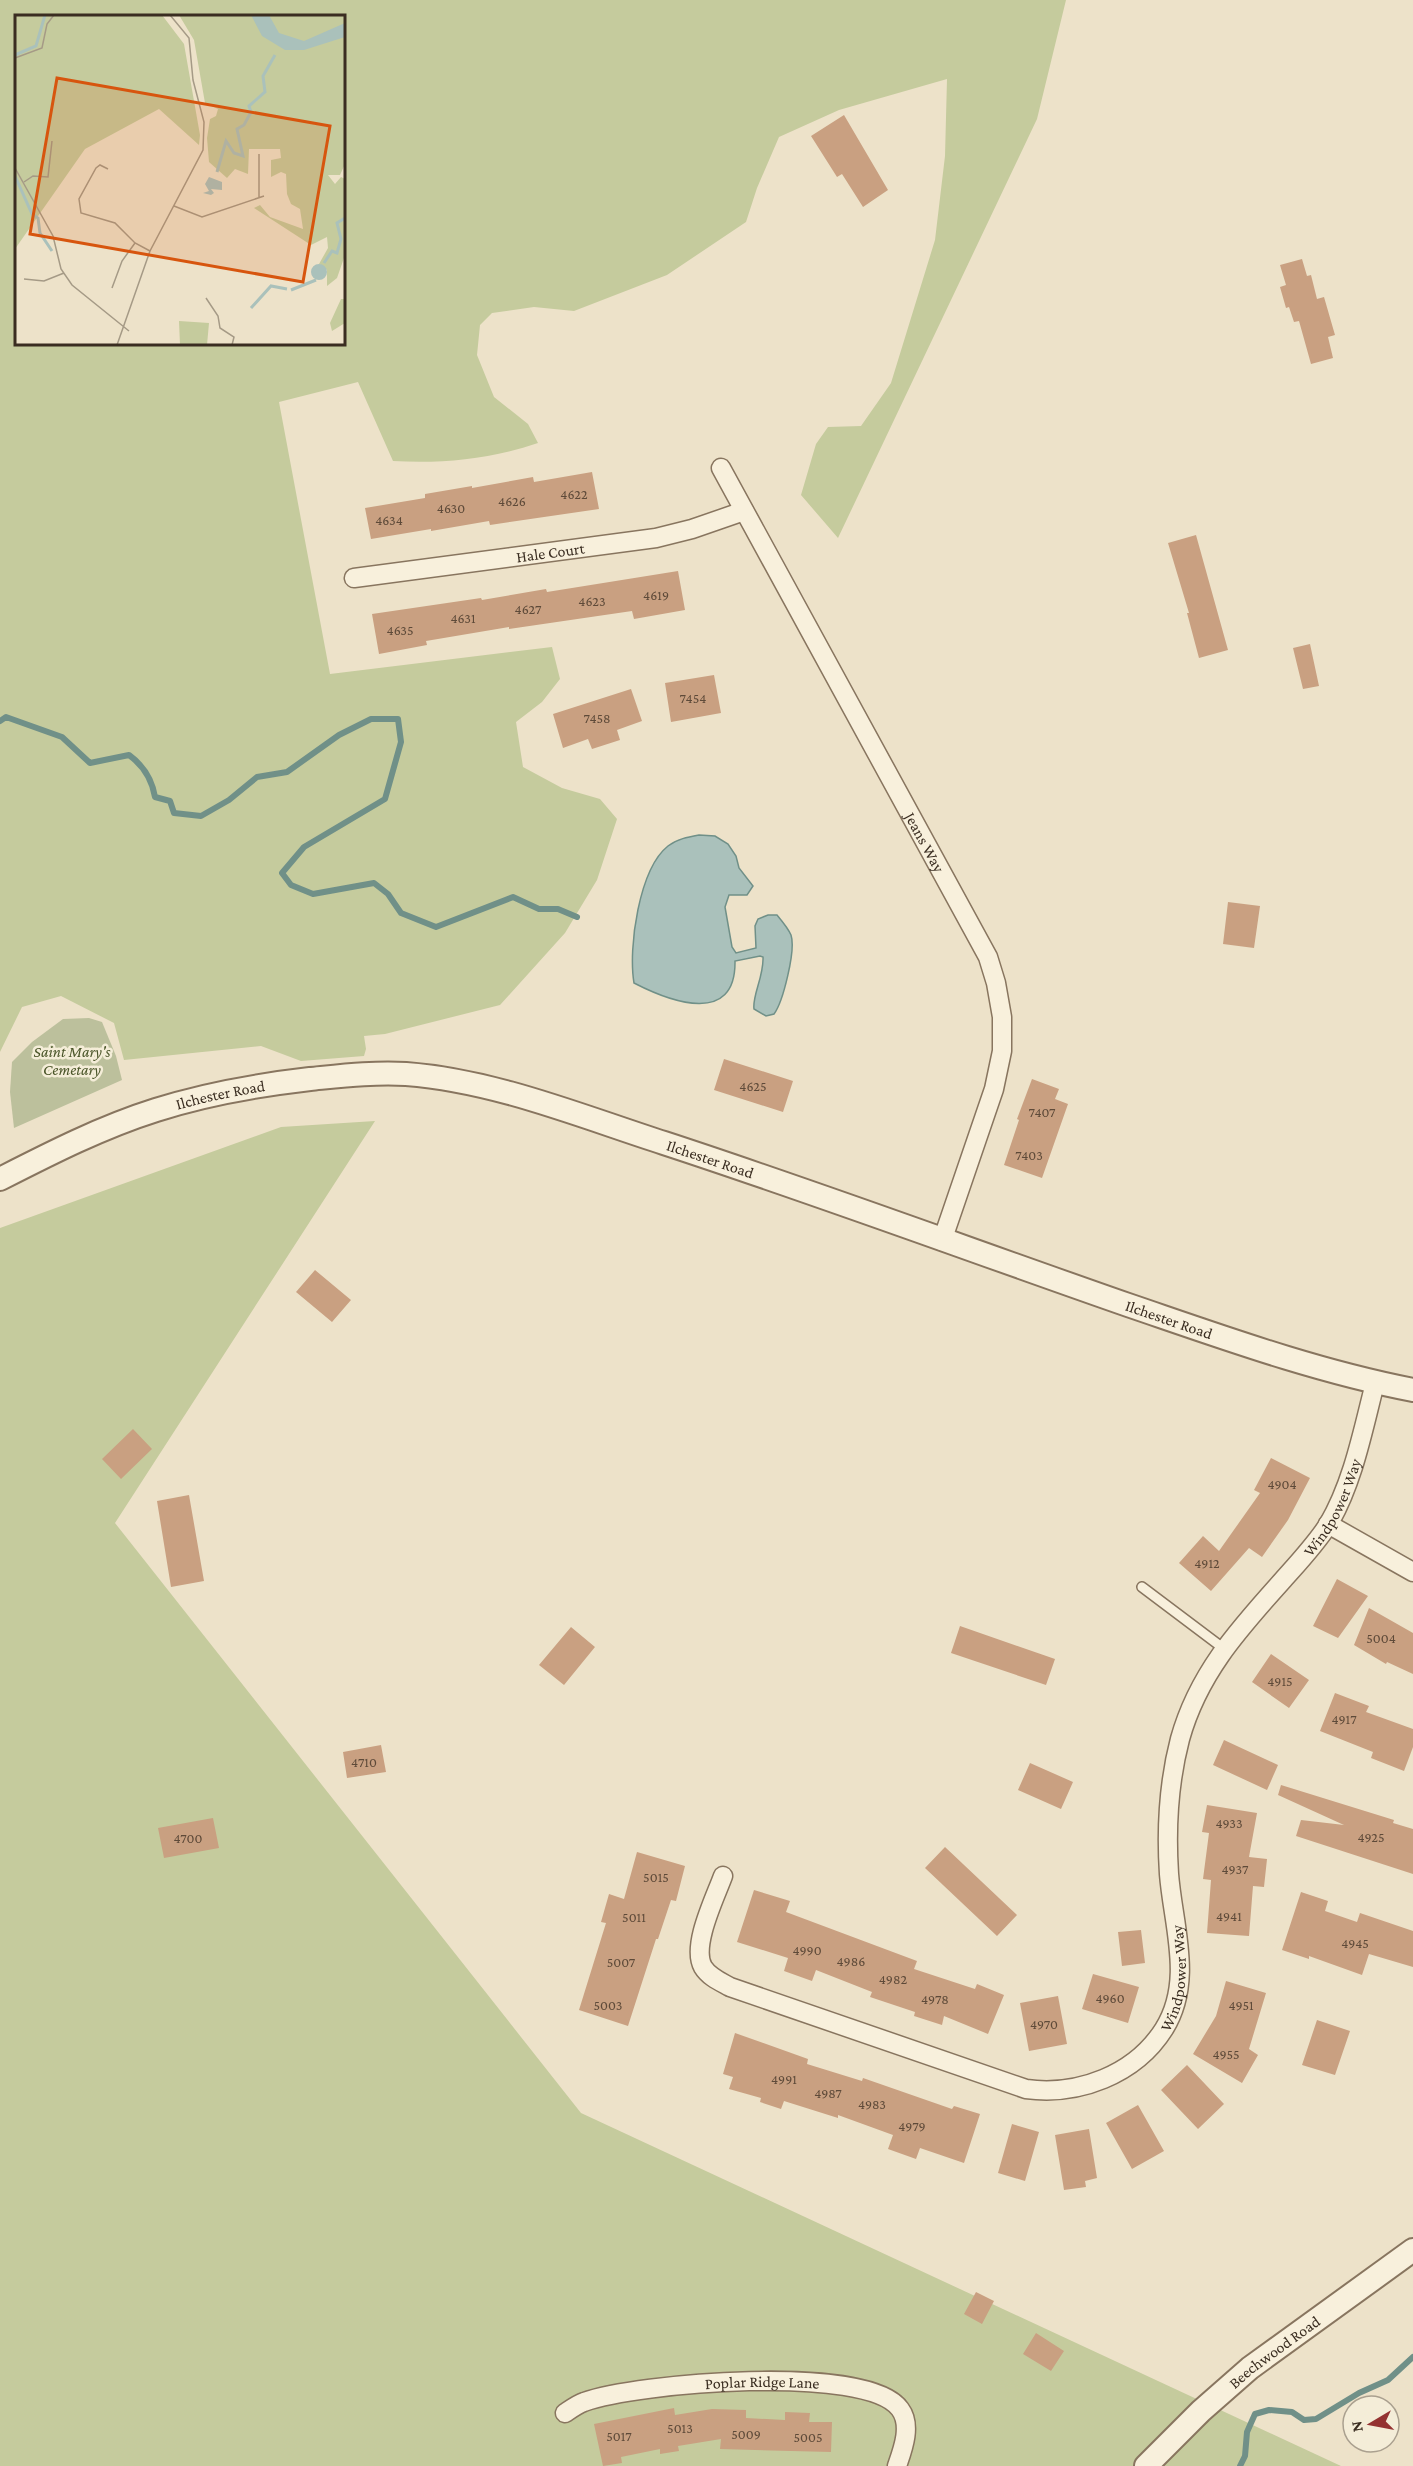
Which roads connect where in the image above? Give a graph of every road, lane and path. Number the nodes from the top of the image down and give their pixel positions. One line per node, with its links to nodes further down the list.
1 (721, 468): 2 (street, Jeans Way)
2 (744, 511): 3 (street, Hale Court); 5 (street, Jeans Way)
3 (354, 578)
4 (0, 1179): 5 (street, Ilchester Road)
5 (942, 1241): 6 (street, Ilchester Road)
6 (1375, 1383): 7 (street, Ilchester Road); 8 (street, Windpower Way)
7 (1413, 1390)
8 (1328, 1524): 9 (street); 11 (street, Windpower Way)
9 (1413, 1572)
10 (1142, 1587): 11 (lane)
11 (1223, 1648): 12 (street, Windpower Way)
12 (723, 1876)
13 (1413, 2250): 16 (street, Beechwood Road)
14 (565, 2413): 15 (street, Poplar Ridge Lane)
15 (897, 2466)
16 (1146, 2466)

